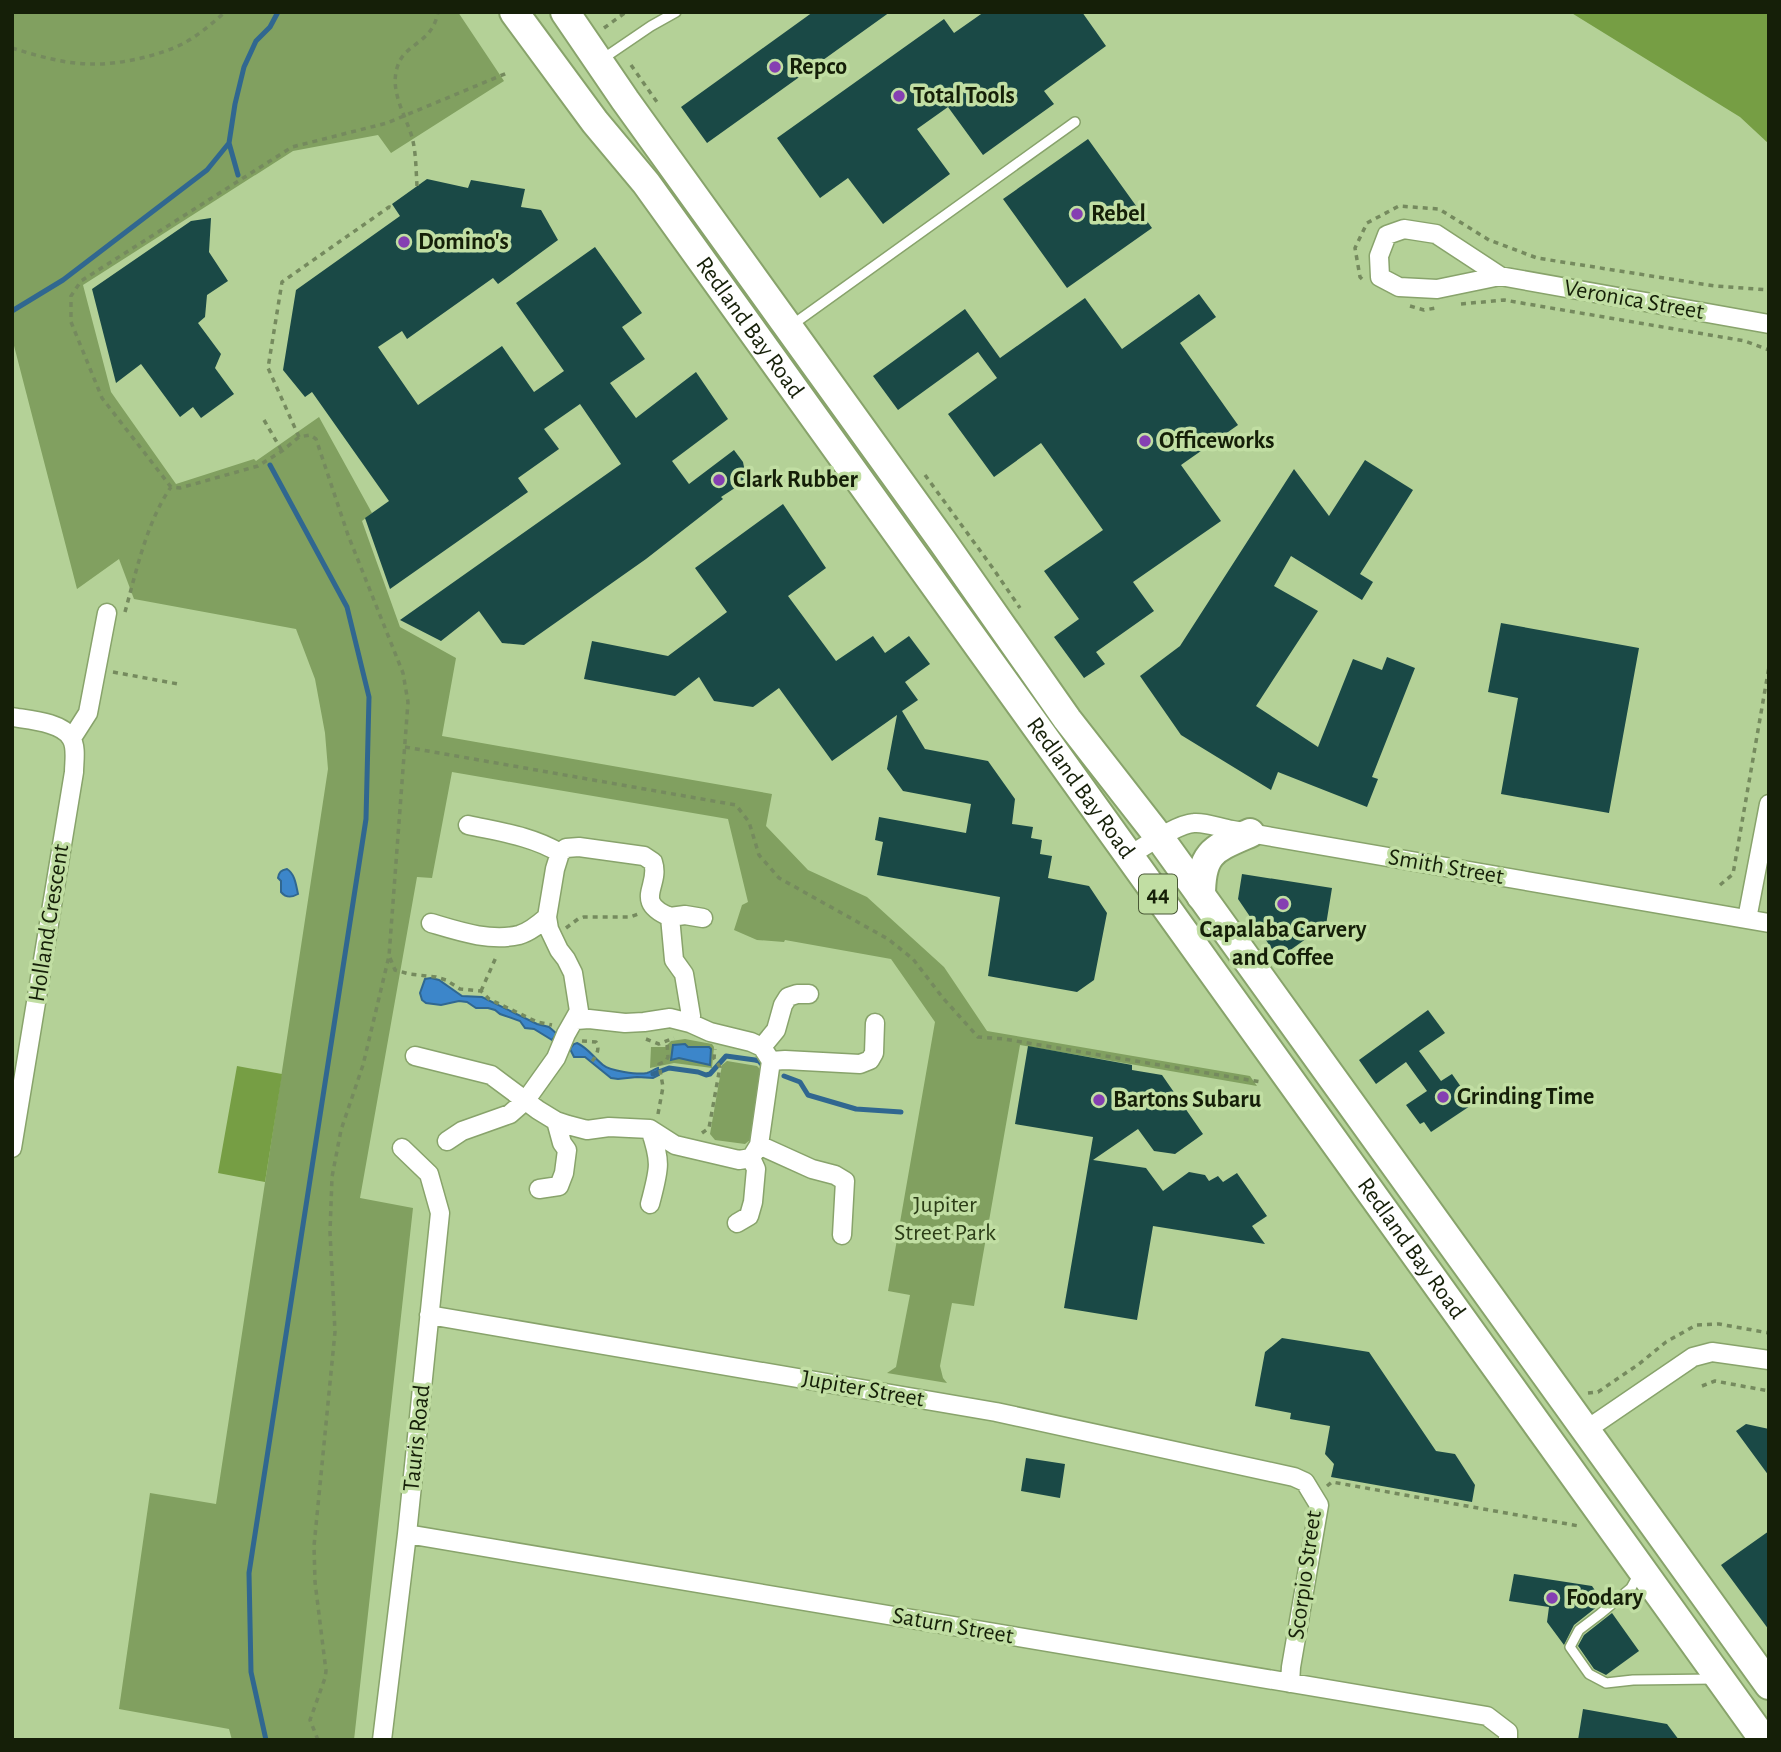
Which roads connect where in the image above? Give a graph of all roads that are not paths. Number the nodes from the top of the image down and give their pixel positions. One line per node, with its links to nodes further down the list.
1 (514, 12): 9 (main road, Redland Bay Road / 44)
2 (565, 12): 4 (main road, Redland Bay Road / 44)
3 (676, 12): 4 (lane)
4 (599, 62): 8 (main road, Redland Bay Road / 44)
5 (1074, 122): 8 (lane)
6 (1500, 276): 6 (street, Veronica Street); 7 (street, Veronica Street)
7 (1769, 324)
8 (787, 328): 9 (main road); 16 (main road, Redland Bay Road / 44)
9 (763, 345): 18 (main road, Redland Bay Road / 44)
10 (115, 617): 12 (street)
11 (12, 717): 12 (street)
12 (72, 738): 39 (street, Holland Crescent)
13 (1769, 804): 23 (street)
14 (468, 825): 17 (street)
15 (1250, 833): 16 (street, Smith Street); 19 (main road); 23 (street, Smith Street)
16 (1159, 837): 18 (street, Smith Street); 19 (main road, Redland Bay Road / 44)
17 (560, 853): 20 (street); 21 (street)
18 (1130, 855): 52 (main road, Redland Bay Road / 44)
19 (1201, 895): 49 (main road, Redland Bay Road / 44)
20 (547, 917): 24 (street); 29 (street)
21 (670, 917): 22 (street); 27 (street)
22 (703, 918)
23 (1747, 919): 25 (street, Smith Street)
24 (431, 923)
25 (1769, 923)
26 (808, 994): 30 (street)
27 (690, 1023): 29 (street); 30 (street)
28 (875, 1023): 30 (street)
29 (571, 1027): 32 (street)
30 (766, 1054): 41 (street)
31 (415, 1056): 32 (street)
32 (526, 1100): 33 (street); 36 (street)
33 (556, 1121): 35 (street); 40 (street)
34 (655, 1126): 35 (street); 38 (street); 42 (street)
35 (587, 1130): 40 (street)
36 (447, 1140)
37 (402, 1148): 47 (street, Tauris Road)
38 (686, 1148): 41 (street); 42 (street)
39 (12, 1149)
40 (567, 1150): 43 (street)
41 (755, 1152): 45 (street); 46 (street)
42 (659, 1171): 44 (street)
43 (539, 1189)
44 (650, 1204)
45 (737, 1223)
46 (842, 1235)
47 (429, 1315): 50 (street, Jupiter Street); 51 (street, Tauris Road)
48 (1769, 1360): 49 (street)
49 (1586, 1430): 55 (main road, Redland Bay Road / 44)
50 (1294, 1477): 54 (street, Scorpio Street)
51 (407, 1534): 54 (street, Saturn Street); 56 (street, Tauris Road)
52 (1642, 1569): 53 (main road, Redland Bay Road / 44); 53 (lane)
53 (1720, 1679): 58 (main road, Redland Bay Road / 44)
54 (1290, 1683): 57 (street, Saturn Street)
55 (1769, 1685)
56 (381, 1740)
57 (1508, 1740)
58 (1764, 1740)

